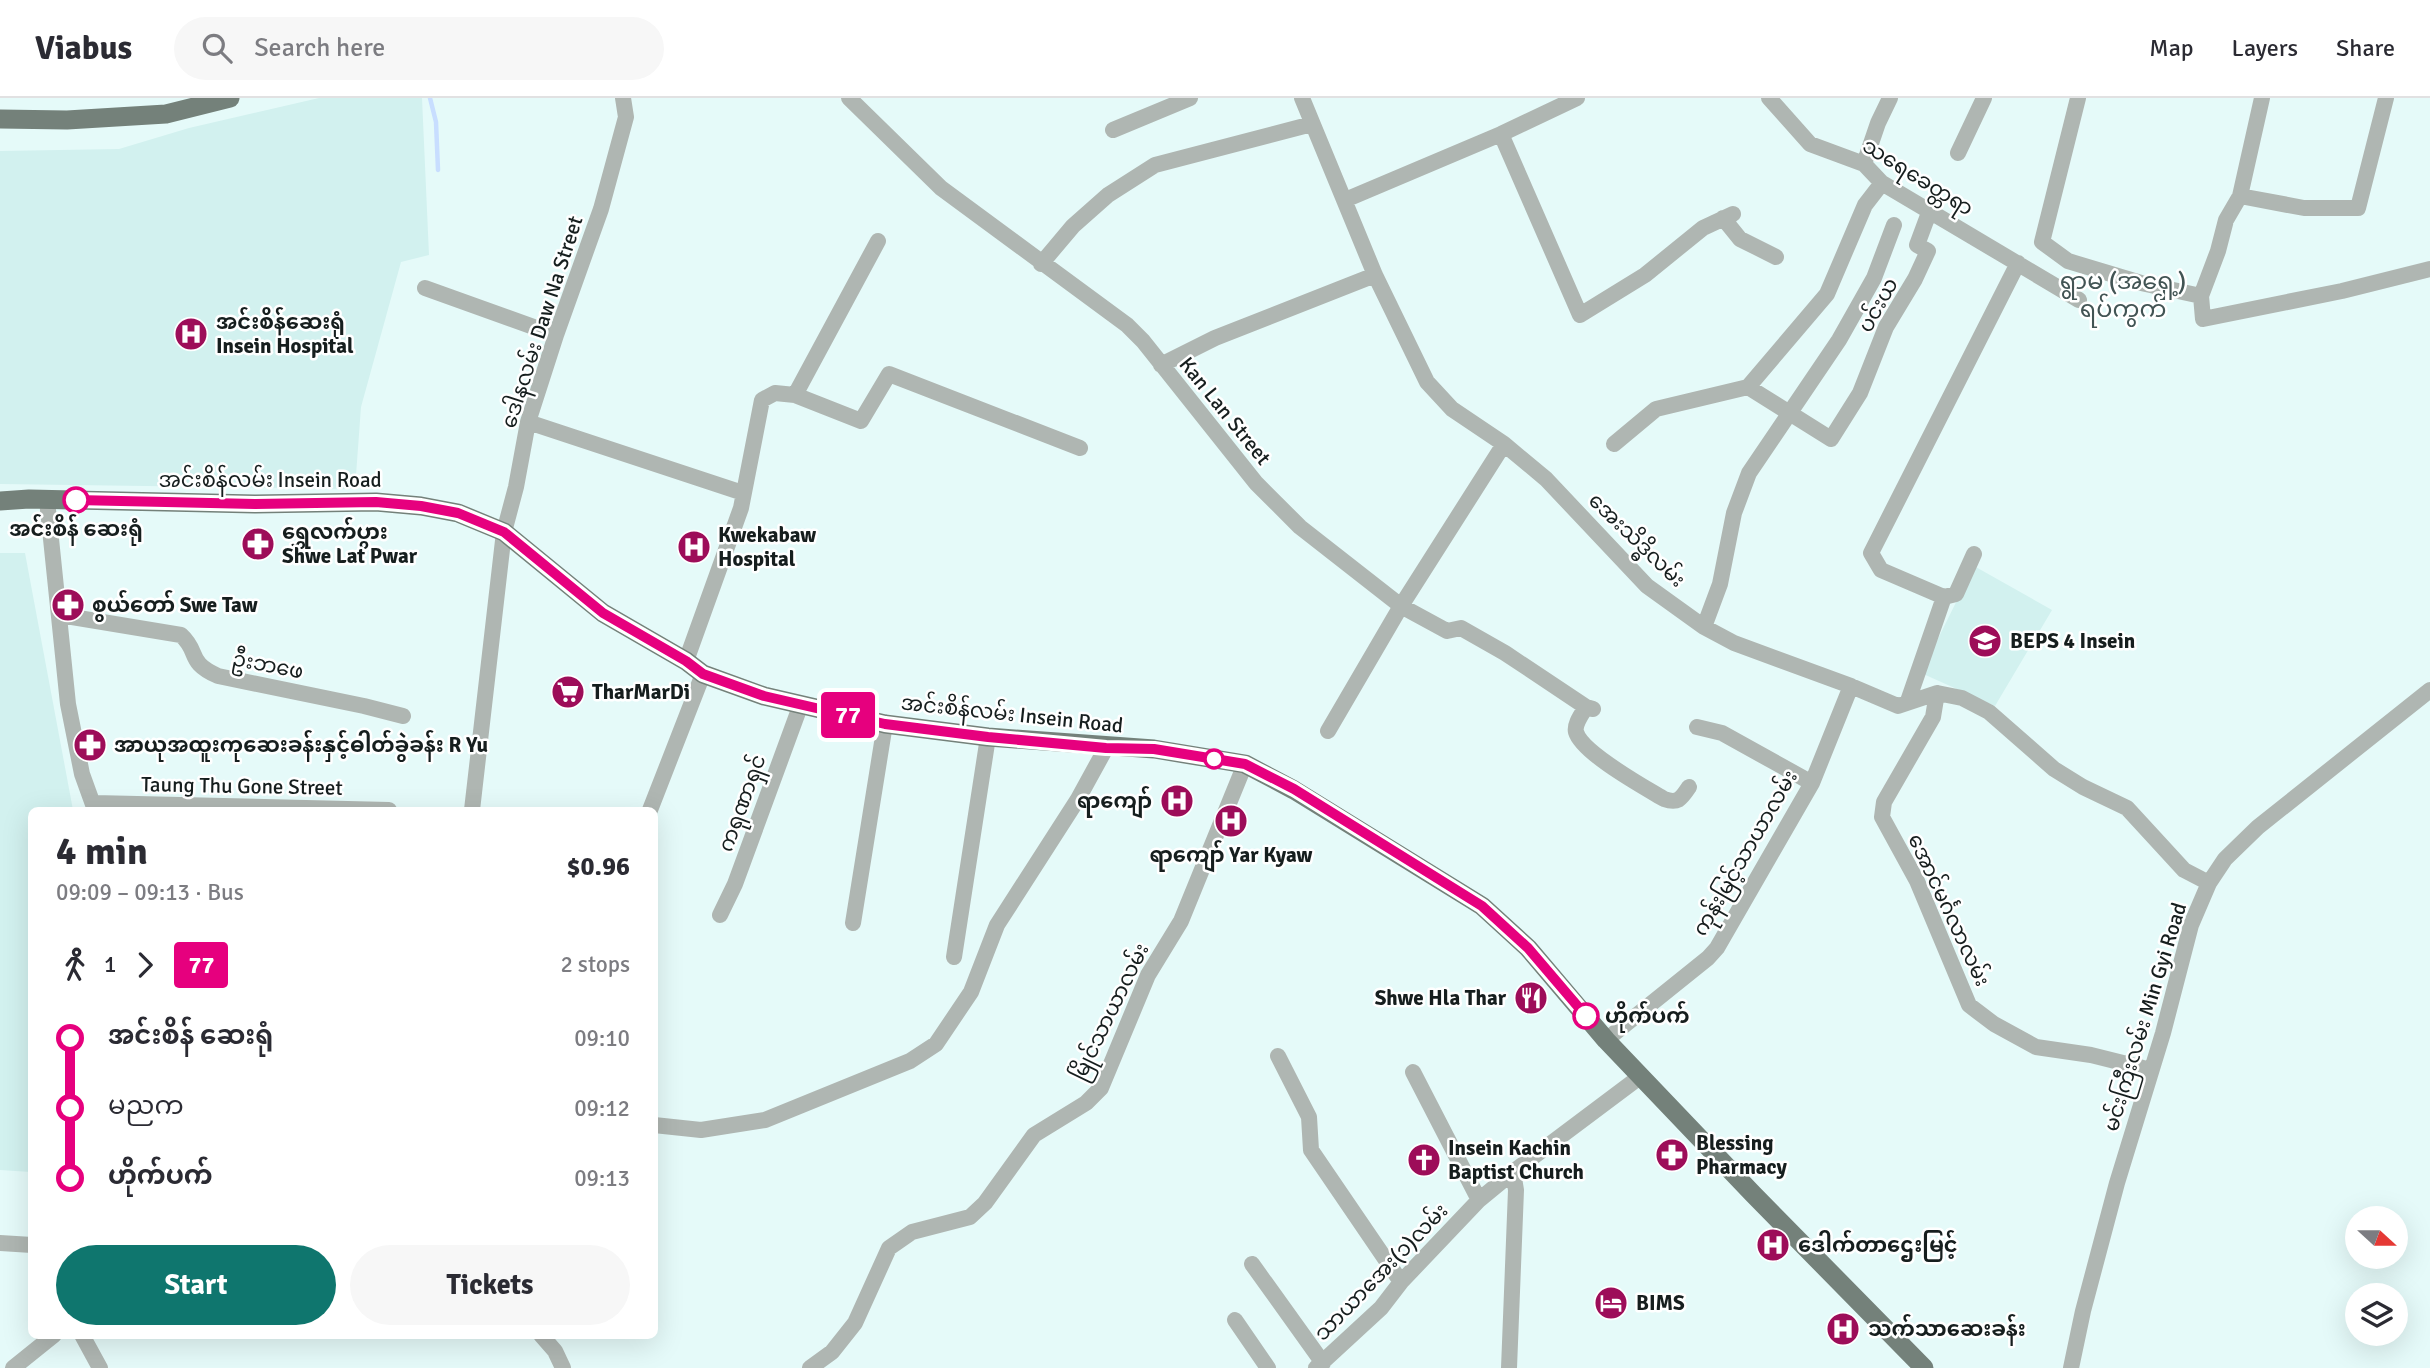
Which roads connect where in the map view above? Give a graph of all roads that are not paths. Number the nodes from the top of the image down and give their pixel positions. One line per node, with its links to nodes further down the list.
1 (230, 98): 13 (main road)
2 (623, 98): 33 (street, ဒေါနလမ်း Daw Na Street)
3 (849, 98): 27 (street, Kan Lan Street)
4 (1190, 98): 15 (street)
5 (1302, 98): 14 (street, အေးသိဒ္ဓိလမ်း)
6 (1577, 98): 16 (street)
7 (1769, 98): 18 (street, သရေခေတ္တရာ)
8 (1891, 98): 18 (street)
9 (1984, 98): 17 (street)
10 (2078, 98): 31 (street)
11 (2262, 98): 20 (street)
12 (2386, 98): 20 (street)
13 (0, 119)
14 (1312, 124): 21 (street, အေးသိဒ္ဓိလမ်း); 27 (street)
15 (1113, 131)
16 (1501, 134): 21 (street); 25 (street)
17 (1958, 153)
18 (1864, 164): 19 (street, သရေခေတ္တရာ)
19 (1882, 183): 22 (street, သရေခေတ္တရာ); 35 (street)
20 (2240, 196): 31 (street)
21 (1345, 200): 29 (street, အေးသိဒ္ဓိလမ်း)
22 (1930, 210): 26 (street, သရေခေတ္တရာ); 37 (street, ပင်းယ)
23 (1894, 225): 37 (street)
24 (878, 241): 36 (street)
25 (1776, 257)
26 (2018, 263): 32 (street, သရေခေတ္တရာ); 47 (street)
27 (1041, 264): 34 (street, Kan Lan Street)
28 (2430, 269): 31 (street)
29 (1374, 275): 34 (street); 39 (street, အေးသိဒ္ဓိလမ်း)
30 (425, 288): 33 (street)
31 (2201, 296)
32 (2079, 300)
33 (556, 334): 38 (street, ဒေါနလမ်း Daw Na Street)
34 (1161, 365): 48 (street, Kan Lan Street)
35 (1748, 387): 37 (street); 40 (street)
36 (795, 394): 41 (street); 42 (street)
37 (1791, 413): 50 (street)
38 (528, 422): 42 (street); 45 (street, ဒေါနလမ်း Daw Na Street)
39 (1504, 444): 48 (street); 50 (street, အေးသိဒ္ဓိလမ်း)
40 (1614, 444)
41 (1080, 448)
42 (743, 493): 51 (street)
43 (0, 500): 44 (main road, အင်းစိန်လမ်း Insein Road)
44 (47, 500): 45 (main road, အင်းစိန်လမ်း Insein Road); 49 (street)
45 (504, 532): 51 (main road, အင်းစိန်လမ်း Insein Road); 68 (street, ဒေါနလမ်း Daw Na Street)
46 (1975, 554): 47 (street)
47 (1944, 597): 56 (street)
48 (1401, 606): 61 (street); 66 (street, Kan Lan Street)
49 (60, 615): 58 (street, ဦးဘဖေ); 67 (street)
50 (1704, 627): 53 (street, အေးသိဒ္ဓိလမ်း)
51 (686, 661): 52 (main road, အင်းစိန်လမ်း Insein Road)
52 (703, 674): 57 (main road, အင်းစိန်လမ်း Insein Road); 69 (street)
53 (1851, 686): 56 (street, အေးသိဒ္ဓိလမ်း); 65 (street, ကုန်းမြင့်သာယာလမ်း)
54 (2430, 690): 70 (street, မင်းကြီးလမ်း Min Gyi Road)
55 (1937, 693): 56 (street, အေးသိဒ္ဓိလမ်း); 70 (street); 76 (street, အောင်မင်္ဂလာလမ်း)
56 (1908, 701)
57 (801, 704): 59 (main road, အင်းစိန်လမ်း Insein Road); 71 (street, ကရုဏာရှင်)
58 (403, 716)
59 (885, 724): 62 (main road, အင်းစိန်လမ်း Insein Road); 72 (street)
60 (1697, 727): 65 (street)
61 (1328, 731)
62 (988, 737): 63 (main road, အင်းစိန်လမ်း Insein Road); 73 (street)
63 (1106, 748): 64 (main road, အင်းစိန်လမ်း Insein Road); 79 (street)
64 (1245, 764): 74 (main road, အင်းစိန်လမ်း Insein Road); 94 (street, မြိုင်သာယာလမ်း)
65 (1812, 783): 74 (street, ကုန်းမြင့်သာယာလမ်း)
66 (1689, 787)
67 (94, 807)
68 (472, 807)
69 (651, 807)
70 (2209, 883): 76 (street, မင်းကြီးလမ်း Min Gyi Road)
71 (720, 915)
72 (853, 923)
73 (954, 957)
74 (1606, 1040): 78 (main road, အင်းစိန်လမ်း Insein Road)
75 (1278, 1056): 85 (street)
76 (2151, 1070): 98 (street, မင်းကြီးလမ်း Min Gyi Road)
77 (1413, 1072): 81 (street)
78 (1641, 1076): 80 (street, သာယာအေး(၁)လမ်း); 97 (main road, အင်းစိန်လမ်း Insein Road)
79 (658, 1125)
80 (1513, 1172): 81 (street, သာယာအေး(၁)လမ်း); 96 (street)
81 (1479, 1200): 85 (street, သာယာအေး(၁)လမ်း)
82 (0, 1243): 83 (street)
83 (28, 1245)
84 (1252, 1264): 90 (street)
85 (1401, 1282): 90 (street, သာယာအေး(၁)လမ်း)
86 (1235, 1320): 95 (street)
87 (49, 1339): 91 (street)
88 (89, 1339): 92 (street)
89 (544, 1339): 93 (street)
90 (1320, 1365)
91 (13, 1368)
92 (100, 1368)
93 (564, 1368)
94 (810, 1368)
95 (1268, 1368)
96 (1509, 1368)
97 (1924, 1368)
98 (2071, 1368)

